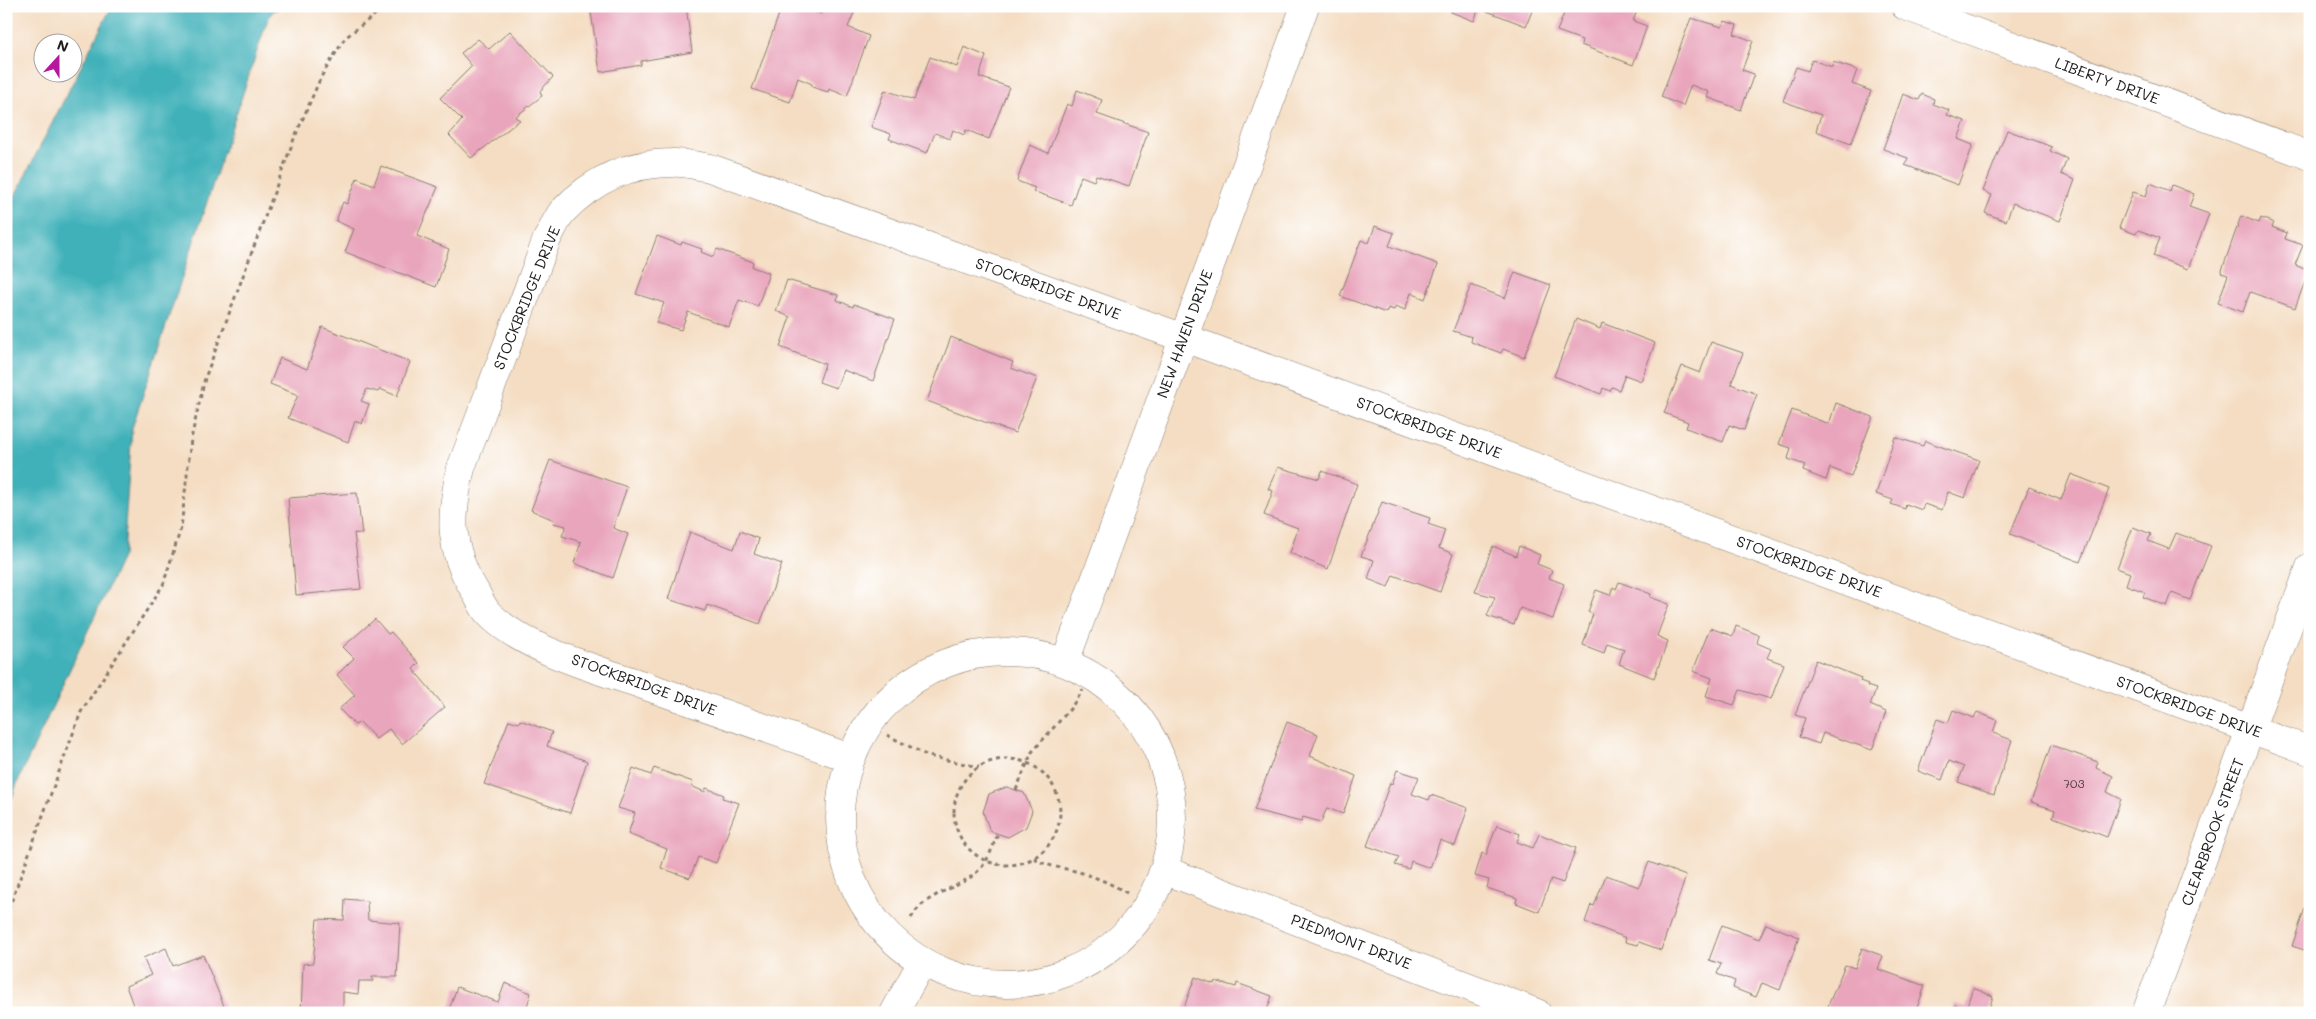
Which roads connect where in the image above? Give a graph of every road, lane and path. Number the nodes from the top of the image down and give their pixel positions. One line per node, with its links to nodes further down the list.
1 (386, 6): 21 (path)
2 (1305, 6): 5 (street, NEW HAVEN DRIVE)
3 (1904, 6): 4 (street, LIBERTY DRIVE)
4 (2310, 156)
5 (1183, 338): 7 (street, NEW HAVEN DRIVE); 9 (street, STOCKBRIDGE DRIVE); 12 (street, STOCKBRIDGE DRIVE)
6 (2310, 567): 9 (street, CLEARBROOK STREET)
7 (1065, 662): 12 (street); 19 (street)
8 (1083, 690): 13 (path)
9 (2251, 730): 11 (street, STOCKBRIDGE DRIVE); 26 (street, CLEARBROOK STREET)
10 (887, 735): 14 (path)
11 (2310, 751)
12 (850, 758): 23 (street)
13 (1027, 762): 14 (path); 15 (path); 17 (path)
14 (979, 767): 18 (path)
15 (1016, 790)
16 (998, 833): 18 (path)
17 (1034, 858): 18 (path); 20 (path)
18 (986, 860): 22 (path)
19 (1164, 870): 23 (street); 25 (street, PIEDMONT DRIVE)
20 (1127, 893)
21 (6, 916)
22 (911, 918)
23 (922, 962): 24 (street)
24 (894, 1013)
25 (1537, 1013)
26 (2146, 1013)

